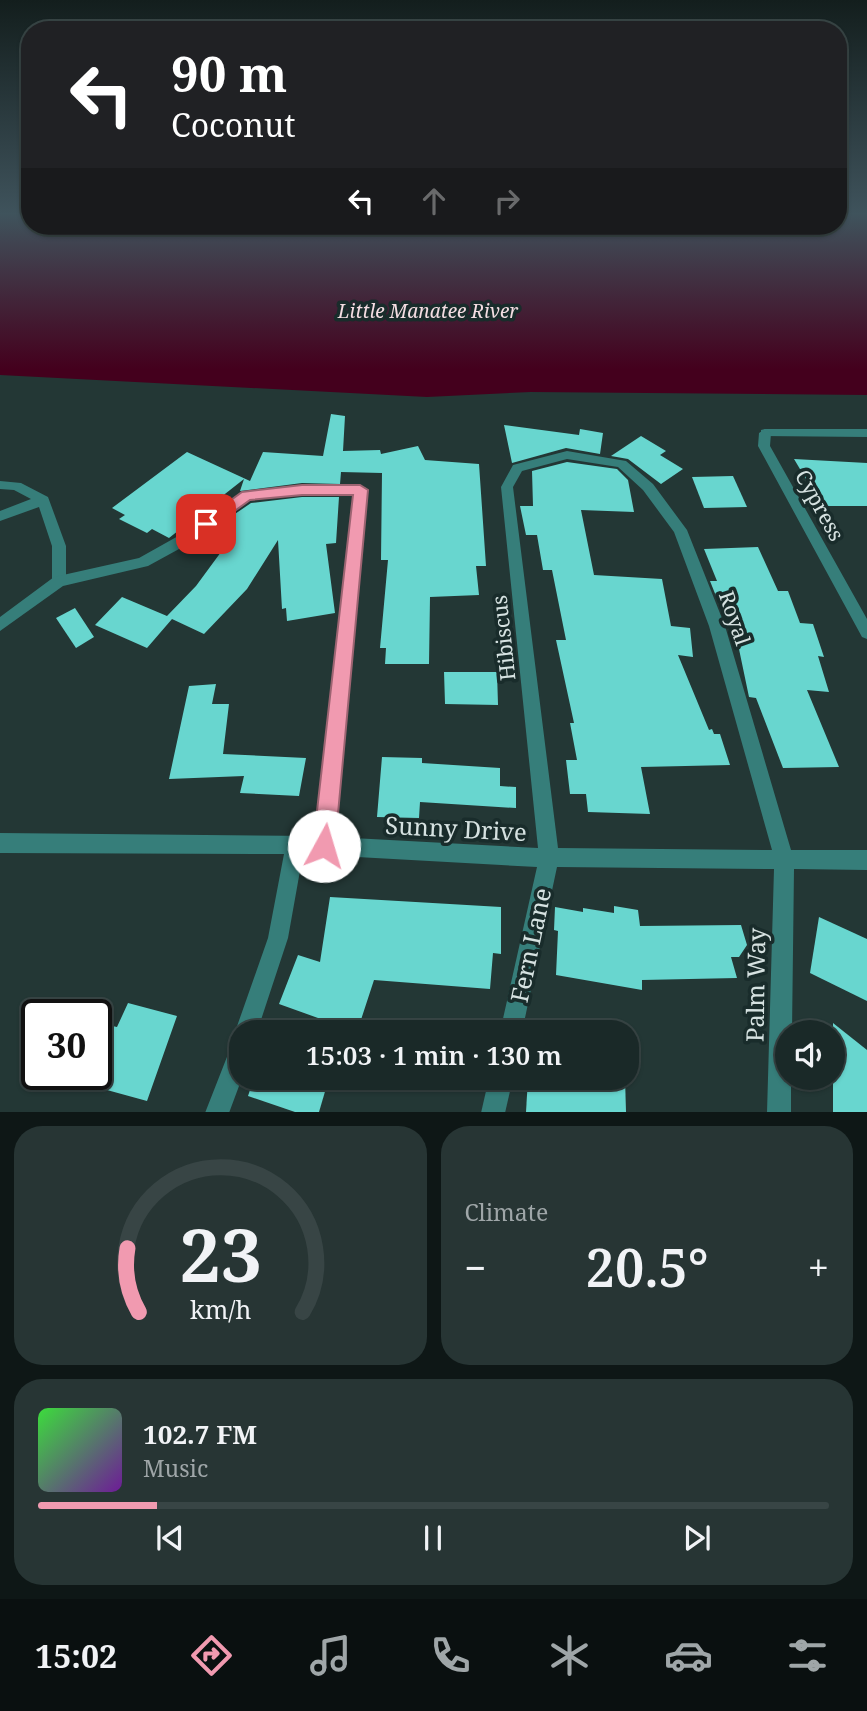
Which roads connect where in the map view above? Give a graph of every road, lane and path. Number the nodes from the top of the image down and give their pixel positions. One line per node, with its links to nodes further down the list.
1 (867, 433): 8 (street, Cypress)
2 (567, 455): 12 (street, Hibiscus); 13 (street, Royal)
3 (0, 485): 4 (street)
4 (43, 499): 5 (street); 6 (street)
5 (0, 516)
6 (59, 581): 7 (street); 11 (street)
7 (0, 625)
8 (867, 633)
9 (0, 843): 10 (street, Sunny Drive)
10 (295, 844): 11 (street, Sunny Drive); 15 (street)
11 (324, 846): 12 (street, Sunny Drive)
12 (549, 857): 13 (street, Sunny Drive); 16 (street, Fern Lane)
13 (784, 859): 14 (street, Sunny Drive); 21 (street, Palm Way)
14 (867, 860)
15 (250, 1020)
16 (514, 1020)
17 (229, 1081): 19 (street)
18 (498, 1090): 20 (street)
19 (217, 1112)
20 (493, 1112)
21 (779, 1112)

